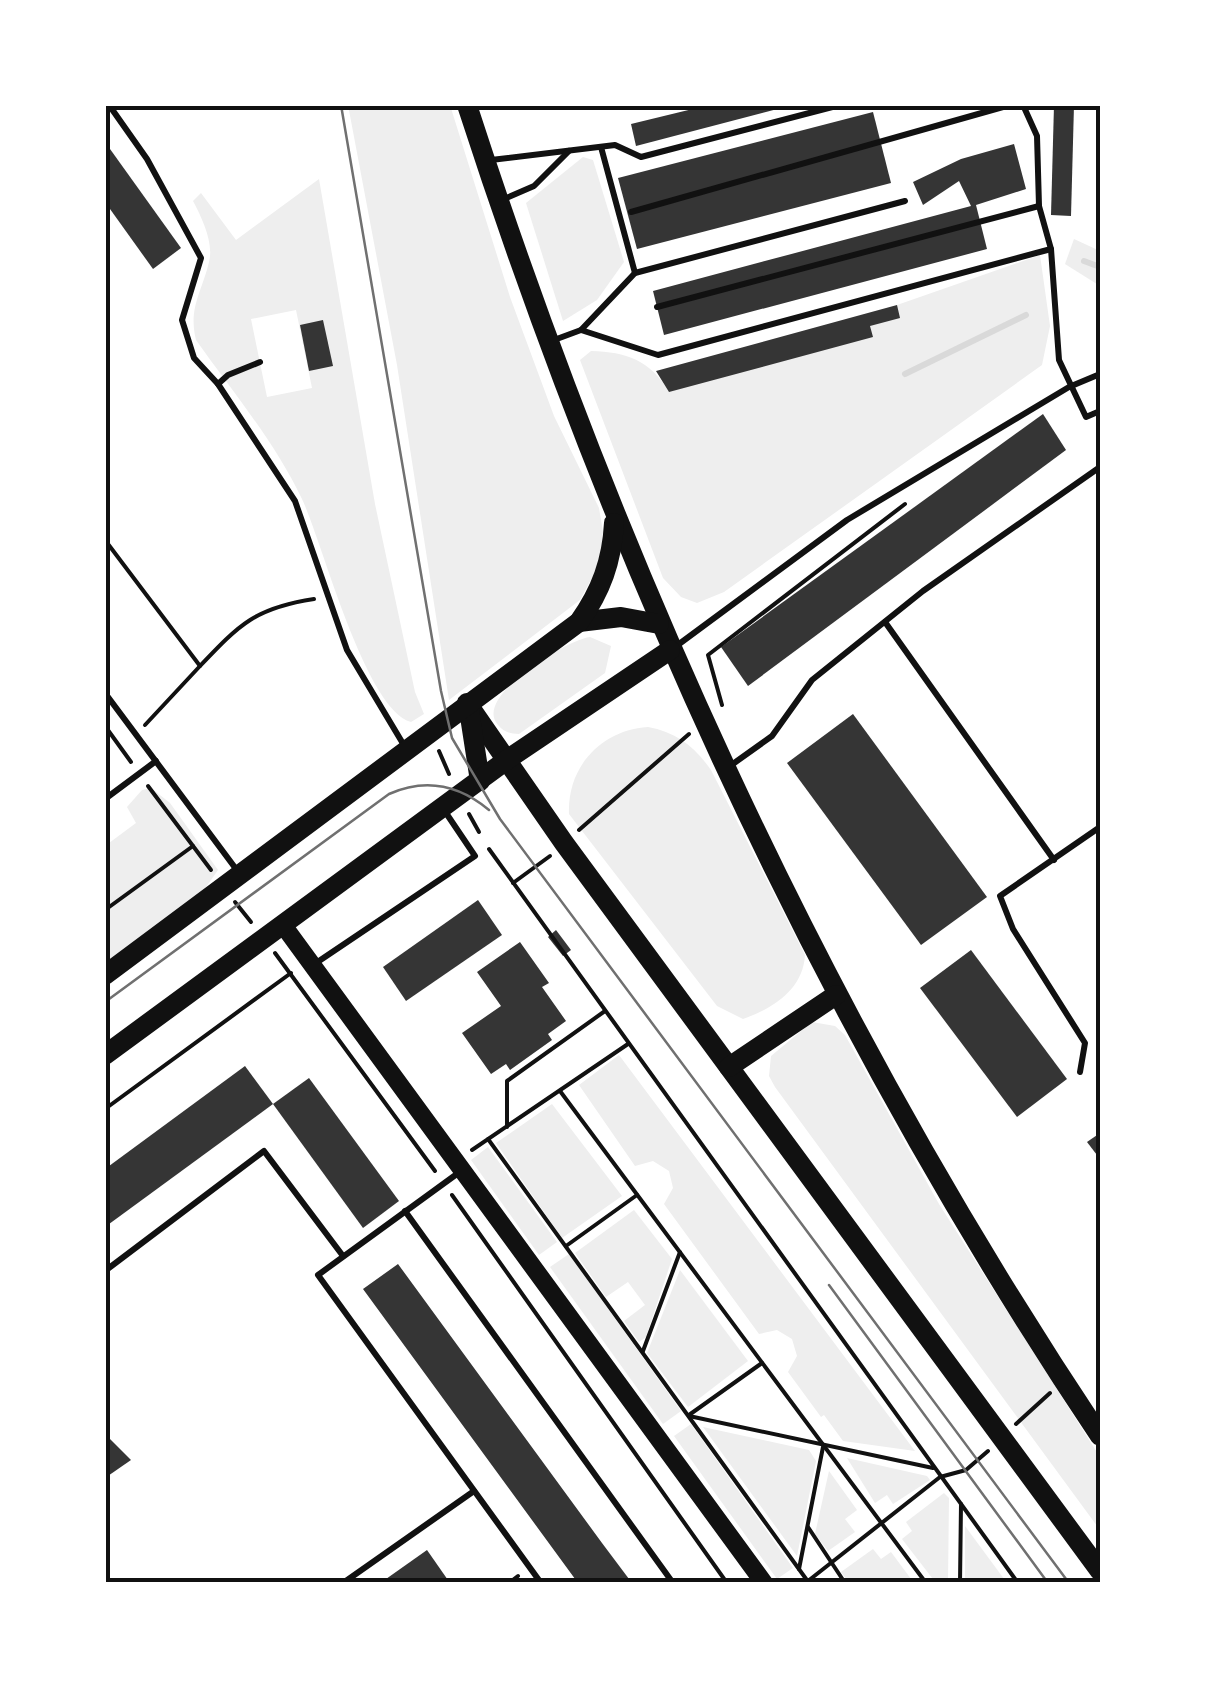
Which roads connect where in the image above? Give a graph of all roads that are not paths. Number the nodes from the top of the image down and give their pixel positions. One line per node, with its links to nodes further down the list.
1 (109, 105): 20 (lane)
2 (468, 105): 8 (main road)
3 (840, 105): 6 (lane)
4 (1010, 105): 12 (lane)
5 (1023, 105): 11 (lane)
6 (601, 146): 7 (lane); 14 (lane)
7 (570, 150): 8 (lane); 10 (lane)
8 (486, 161): 10 (main road)
9 (906, 201): 14 (lane)
10 (499, 202): 17 (main road)
11 (1040, 206): 13 (lane); 15 (lane)
12 (631, 212)
13 (1051, 249): 16 (lane); 21 (lane)
14 (635, 273): 16 (lane)
15 (658, 307)
16 (581, 330): 17 (lane)
17 (547, 342): 24 (main road)
18 (260, 362): 20 (lane)
19 (1100, 374): 21 (lane)
20 (218, 384): 31 (lane)
21 (1069, 387): 22 (lane); 28 (lane)
22 (1100, 412)
23 (1100, 467): 26 (lane)
24 (614, 516): 25 (main road); 27 (main road)
25 (579, 622): 27 (main road); 30 (main road)
26 (885, 622): 34 (lane); 39 (lane)
27 (659, 624): 28 (main road)
28 (670, 650): 32 (main road); 34 (main road)
29 (105, 693): 33 (lane)
30 (468, 703): 31 (main road); 32 (main road); 35 (main road)
31 (408, 753): 40 (main road)
32 (508, 759): 35 (main road); 46 (main road)
33 (156, 762): 36 (lane); 40 (lane)
34 (726, 768): 44 (main road)
35 (480, 781): 37 (main road)
36 (106, 795)
37 (444, 809): 41 (main road); 42 (lane)
38 (1100, 827): 39 (lane)
39 (1054, 860): 47 (lane)
40 (232, 881): 43 (main road)
41 (282, 925): 42 (street); 45 (main road)
42 (310, 963): 48 (street)
43 (105, 975)
44 (836, 995): 46 (main road); 52 (main road)
45 (105, 1055)
46 (729, 1066): 54 (main road)
47 (1080, 1072)
48 (459, 1166): 49 (lane); 58 (street)
49 (405, 1212): 50 (lane); 57 (lane)
50 (343, 1256): 51 (lane); 53 (lane)
51 (105, 1271)
52 (1100, 1436)
53 (474, 1491): 55 (lane); 56 (lane)
54 (1100, 1571)
55 (343, 1583)
56 (540, 1583)
57 (673, 1583)
58 (764, 1583)

